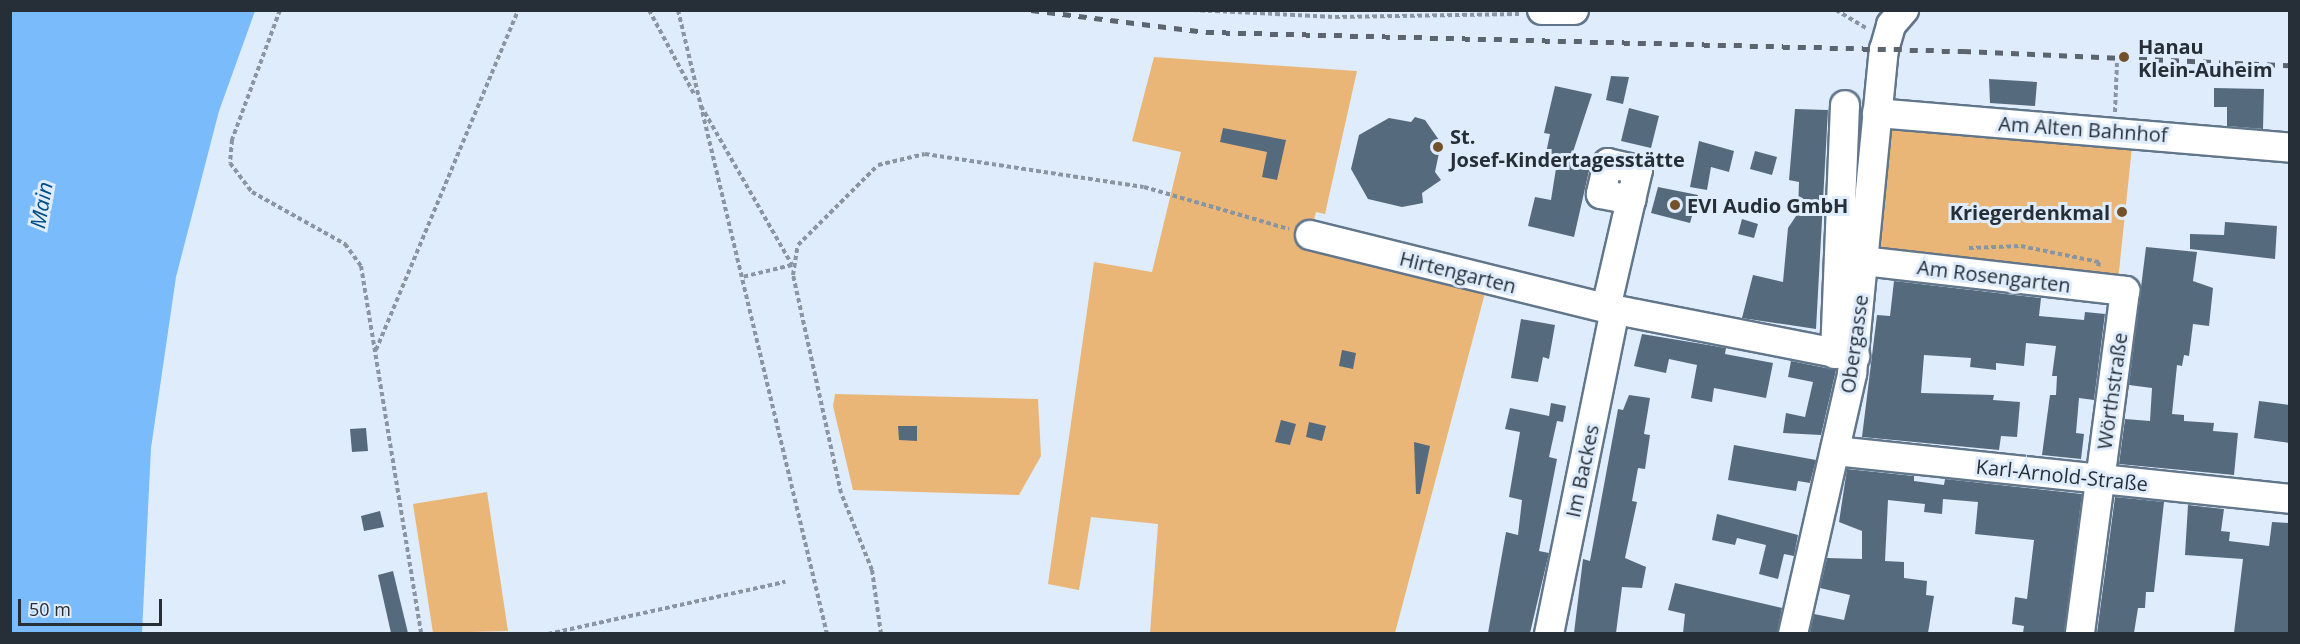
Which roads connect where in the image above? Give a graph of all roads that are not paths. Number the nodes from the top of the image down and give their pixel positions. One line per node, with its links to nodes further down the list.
1 (1574, 10): 3 (street)
2 (1904, 10): 5 (street, Obergasse)
3 (1542, 11)
4 (1845, 105): 12 (street, Obergasse)
5 (1877, 113): 6 (street, Am Alten Bahnhof); 9 (street, Obergasse)
6 (2289, 148)
7 (1631, 200): 11 (street)
8 (1310, 235): 11 (street, Hirtengarten)
9 (1863, 261): 10 (street, Am Rosengarten); 12 (street, Obergasse)
10 (2125, 291): 14 (street, Wörthstraße)
11 (1610, 308): 12 (street, Hirtengarten); 16 (street, Im Backes)
12 (1845, 355): 13 (street, Obergasse)
13 (1835, 451): 14 (street, Karl-Arnold-Straße); 17 (street, Obergasse)
14 (2100, 478): 15 (street, Karl-Arnold-Straße); 18 (street, Wörthstraße)
15 (2289, 499)
16 (1548, 633)
17 (1793, 633)
18 (2080, 633)

